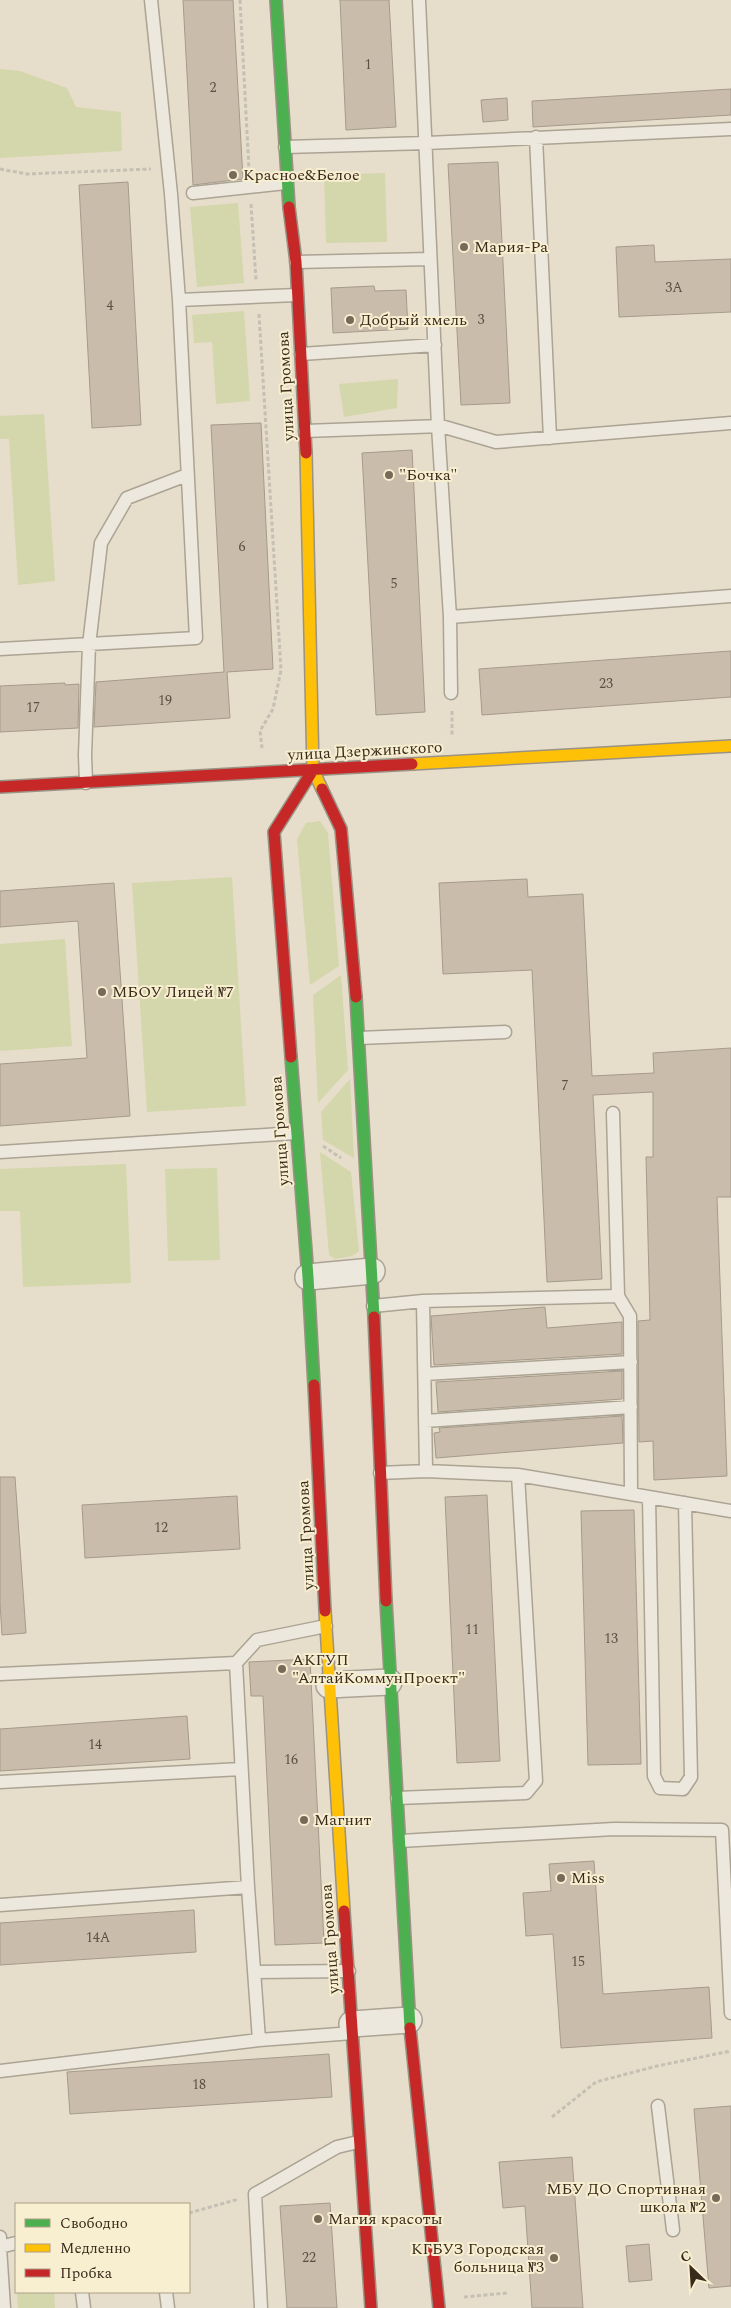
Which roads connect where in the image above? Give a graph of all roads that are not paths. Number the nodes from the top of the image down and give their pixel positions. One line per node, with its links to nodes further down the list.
1 (151, 0): 13 (lane)
2 (276, 0): 7 (street, улица Громова)
3 (419, 0): 6 (lane)
4 (731, 129): 5 (lane)
5 (536, 137): 6 (lane); 19 (lane)
6 (427, 143): 7 (lane); 10 (lane)
7 (285, 147): 8 (street, улица Громова)
8 (286, 183): 9 (lane); 11 (street, улица Громова)
9 (193, 193)
10 (430, 260): 11 (lane); 14 (lane)
11 (296, 262): 12 (street, улица Громова)
12 (297, 295): 13 (lane); 15 (street, улица Громова)
13 (179, 300): 20 (lane)
14 (435, 345): 15 (lane); 17 (lane)
15 (301, 354): 18 (street, улица Громова)
16 (731, 422): 19 (lane)
17 (438, 426): 18 (lane); 19 (lane); 22 (lane)
18 (305, 431): 27 (street, улица Громова)
19 (550, 438)
20 (187, 475): 23 (lane); 23 (lane)
21 (731, 596): 22 (lane)
22 (450, 617): 25 (lane)
23 (89, 645): 24 (lane); 28 (lane)
24 (0, 649)
25 (451, 693)
26 (731, 746): 27 (street, улица Дзержинского)
27 (312, 770): 28 (street, улица Дзержинского); 31 (street, улица Громова); 33 (street, улица Громова)
28 (86, 783): 29 (street, улица Дзержинского)
29 (0, 787)
30 (505, 1032): 31 (lane)
31 (359, 1038): 35 (street, улица Громова)
32 (613, 1113): 37 (lane)
33 (296, 1131): 34 (lane); 36 (street, улица Громова)
34 (0, 1152)
35 (372, 1272): 36 (street); 39 (street, улица Громова)
36 (308, 1278): 51 (street, улица Громова)
37 (618, 1296): 38 (lane); 40 (lane)
38 (423, 1301): 39 (lane); 41 (lane)
39 (373, 1306): 45 (street, улица Громова)
40 (630, 1362): 41 (lane); 42 (lane)
41 (425, 1374): 43 (lane)
42 (631, 1407): 43 (lane); 47 (lane)
43 (425, 1421): 44 (lane)
44 (426, 1471): 45 (lane); 46 (lane)
45 (380, 1473): 54 (street, улица Громова)
46 (518, 1475): 47 (lane); 58 (lane)
47 (631, 1494): 48 (lane)
48 (649, 1497): 49 (lane); 49 (lane)
49 (684, 1503): 50 (lane)
50 (731, 1511)
51 (326, 1626): 52 (lane); 55 (street, улица Громова)
52 (236, 1663): 53 (lane); 56 (lane)
53 (0, 1674)
54 (389, 1682): 55 (street); 58 (street, улица Громова)
55 (329, 1685): 63 (street, улица Громова)
56 (241, 1769): 57 (lane); 61 (lane)
57 (0, 1782)
58 (397, 1798): 60 (street, улица Громова)
59 (726, 1830): 60 (lane); 65 (lane)
60 (400, 1841): 66 (street, улица Громова)
61 (248, 1887): 62 (lane); 64 (lane)
62 (0, 1905)
63 (349, 1971): 64 (lane); 67 (street, улица Громова)
64 (256, 1972): 68 (lane)
65 (731, 2012)
66 (409, 2020): 67 (street); 83 (street, улица Громова)
67 (352, 2028): 68 (lane); 71 (street, улица Громова)
68 (259, 2040): 69 (lane)
69 (0, 2071)
70 (658, 2106): 72 (lane)
71 (358, 2142): 81 (lane); 82 (street, улица Громова)
72 (673, 2230)
73 (0, 2238): 75 (lane)
74 (15, 2243): 75 (lane)
75 (0, 2246): 78 (lane)
76 (82, 2293): 79 (lane)
77 (166, 2293): 80 (lane)
78 (4, 2308)
79 (84, 2308)
80 (168, 2308)
81 (261, 2308)
82 (371, 2308)
83 (439, 2308)

